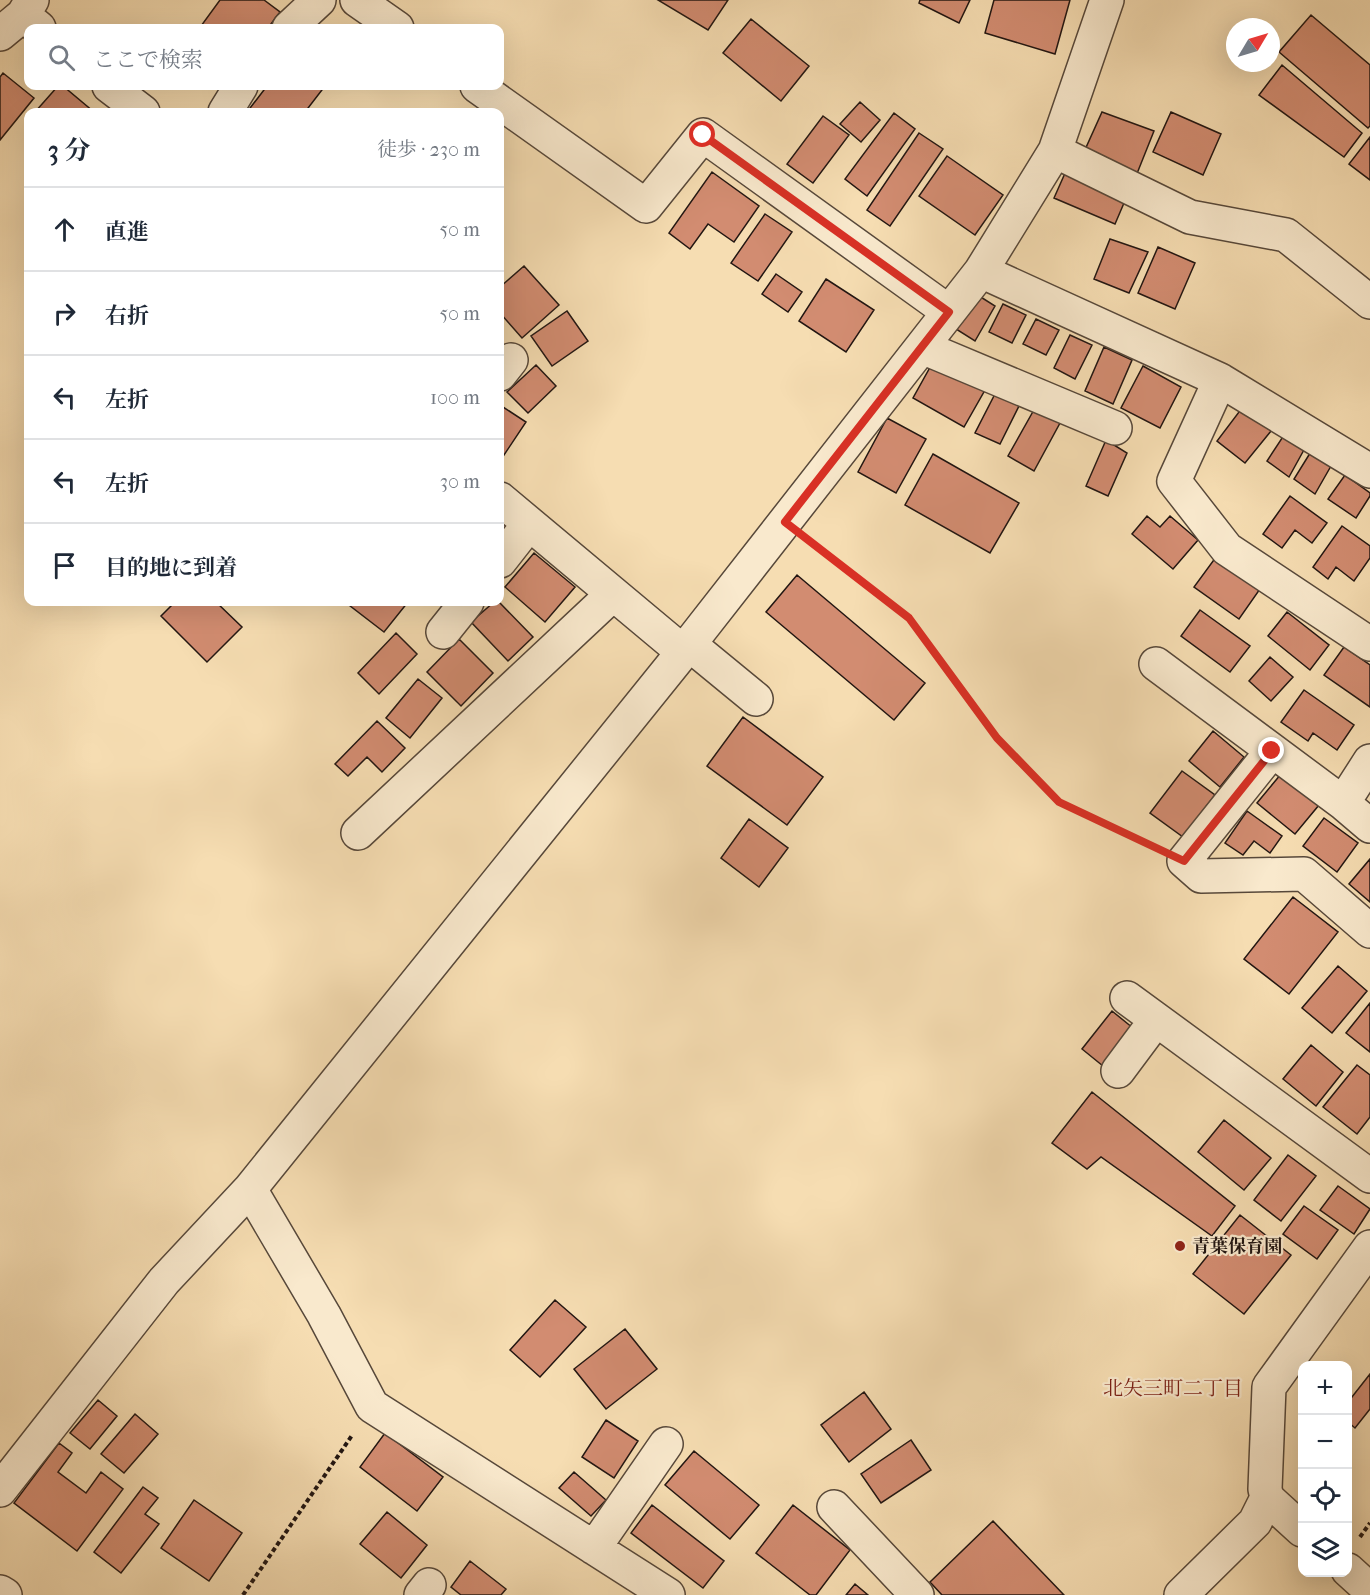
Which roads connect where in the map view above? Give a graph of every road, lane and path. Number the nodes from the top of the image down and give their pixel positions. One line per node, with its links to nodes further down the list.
1 (319, 0): 4 (street)
2 (357, 0): 5 (street)
3 (1107, 0): 11 (street)
4 (293, 24)
5 (391, 24)
6 (115, 90): 9 (street)
7 (239, 90): 10 (street)
8 (483, 90): 14 (street)
9 (138, 108)
10 (227, 108)
11 (1055, 151): 12 (street); 13 (street)
12 (981, 271): 14 (street); 16 (street)
13 (1370, 302)
14 (949, 312): 15 (street)
15 (922, 347): 17 (street); 20 (street)
16 (1220, 380): 18 (street); 26 (street)
17 (1115, 428)
18 (1370, 471)
19 (504, 502): 21 (street)
20 (785, 522): 27 (street); 35 (path)
21 (529, 524): 22 (street); 23 (street)
22 (504, 556)
23 (613, 594): 27 (street); 34 (street)
24 (464, 606): 25 (street)
25 (443, 632)
26 (1370, 645)
27 (686, 648): 29 (street); 41 (street)
28 (1156, 664): 30 (street)
29 (756, 699)
30 (1272, 751): 32 (street); 35 (street)
31 (1370, 761): 32 (street)
32 (1343, 803): 33 (street)
33 (1370, 826)
34 (358, 833)
35 (1184, 861): 36 (street)
36 (1370, 931)
37 (1127, 998): 38 (street)
38 (1156, 1020): 39 (street); 40 (street)
39 (1118, 1071)
40 (1370, 1176)
41 (250, 1189): 43 (street); 45 (street)
42 (1370, 1247): 46 (street)
43 (372, 1406): 49 (street); 54 (path)
44 (666, 1444): 49 (street)
45 (0, 1490)
46 (1267, 1498): 48 (street); 57 (street)
47 (834, 1507): 56 (street)
48 (1298, 1526)
49 (594, 1548): 55 (street)
50 (1352, 1574): 51 (street)
51 (1370, 1590)
52 (0, 1592): 53 (street)
53 (5, 1595)
54 (243, 1595)
55 (668, 1595)
56 (917, 1595)
57 (1181, 1595)

